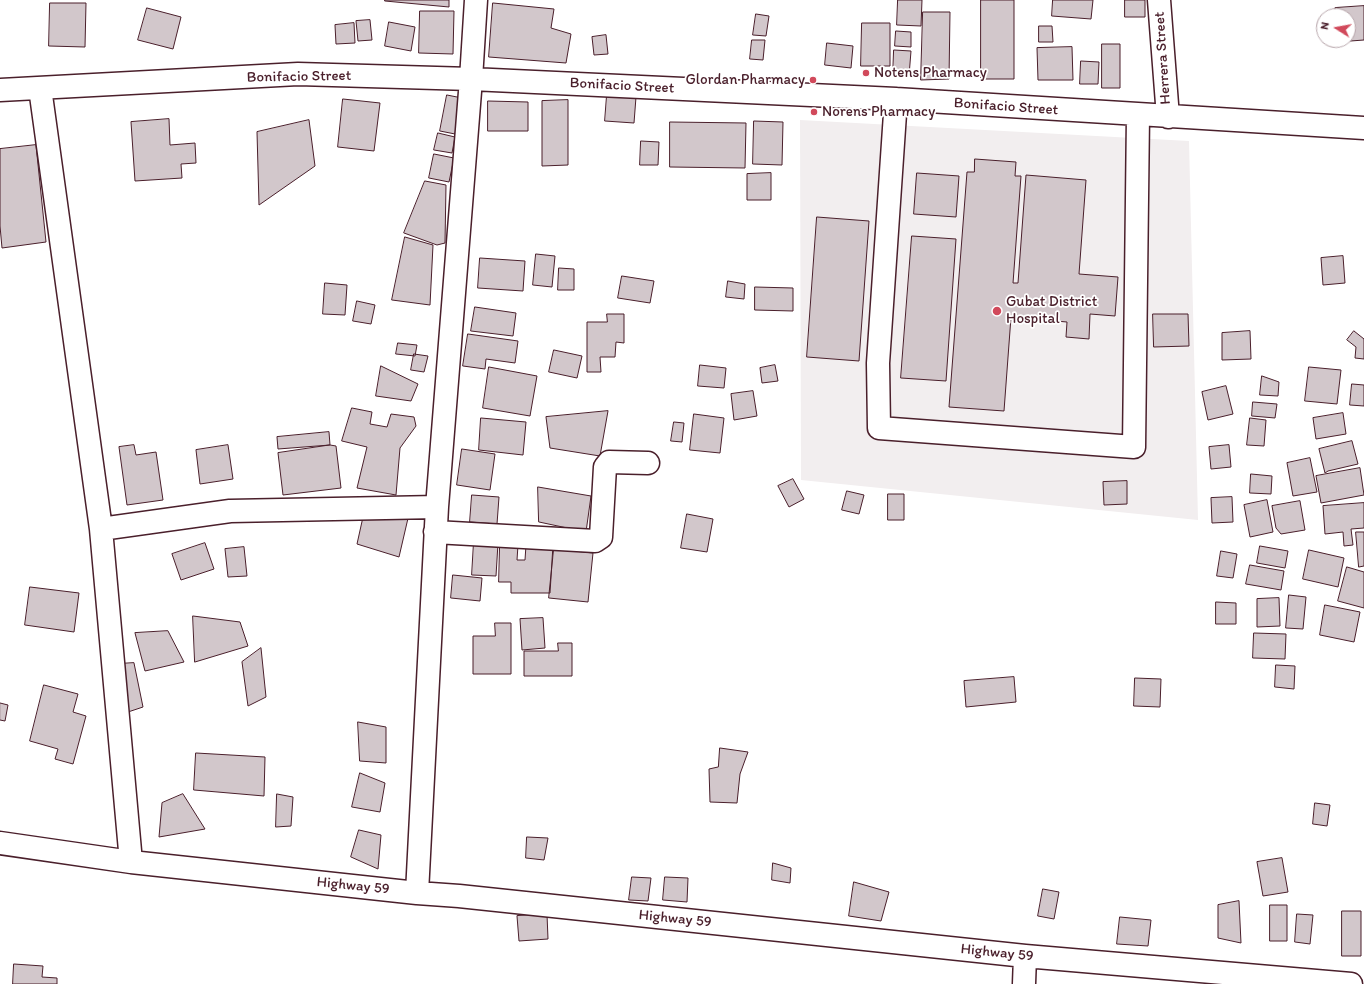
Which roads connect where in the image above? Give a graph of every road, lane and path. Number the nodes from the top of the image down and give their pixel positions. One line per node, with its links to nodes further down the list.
1 (476, 0): 3 (street)
2 (1159, 0): 8 (street, Herrera Street)
3 (471, 79): 4 (street, Bonifacio Street); 6 (street, Bonifacio Street); 11 (street)
4 (40, 88): 5 (street, Bonifacio Street); 12 (street)
5 (0, 90)
6 (896, 100): 7 (street, Bonifacio Street); 7 (street)
7 (1138, 115): 8 (street, Bonifacio Street)
8 (1168, 117): 9 (street, Bonifacio Street)
9 (1364, 128)
10 (648, 463): 13 (street)
11 (437, 507): 12 (street); 13 (street)
12 (101, 529): 15 (street)
13 (435, 532): 16 (street)
14 (0, 843): 15 (street, Highway 59)
15 (132, 862): 16 (street, Highway 59)
16 (417, 893): 17 (street, Highway 59)
17 (1025, 956): 18 (street); 19 (street, Highway 59)
18 (1024, 984)
19 (1351, 984)

